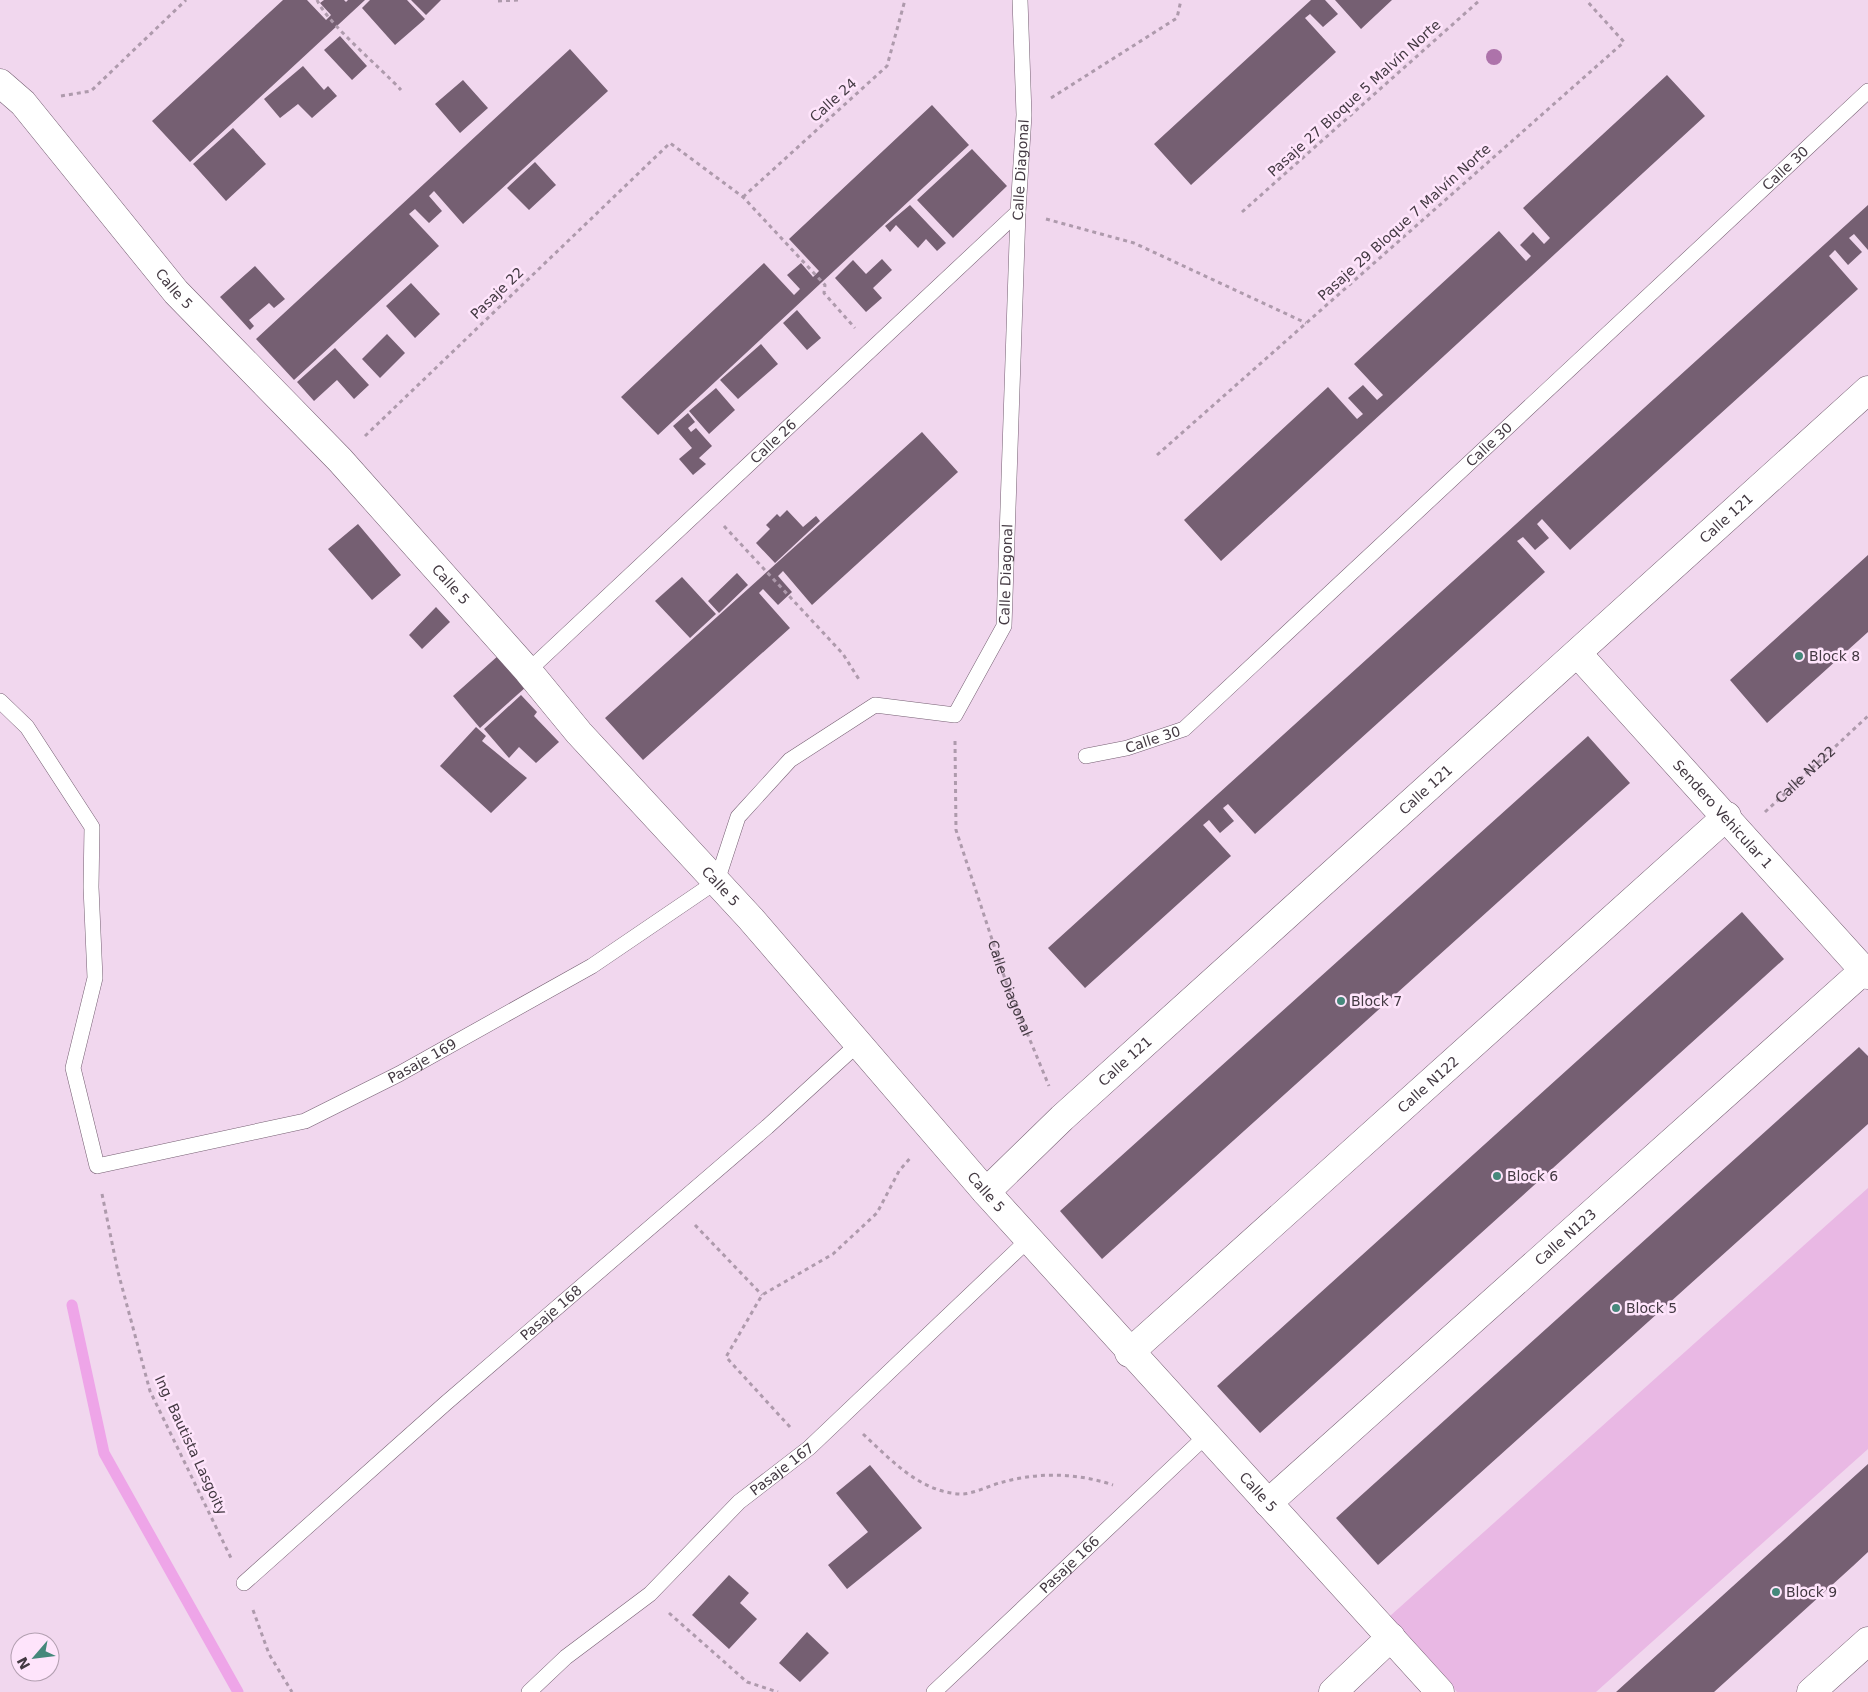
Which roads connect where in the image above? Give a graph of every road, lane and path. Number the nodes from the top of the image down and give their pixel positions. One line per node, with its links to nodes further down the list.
1 (186, 0): 13 (path)
2 (317, 0): 11 (path)
3 (519, 0): 9 (path)
4 (905, 0): 15 (path, Calle 24)
5 (1020, 0): 14 (lane, Calle Diagonal)
6 (1181, 0): 14 (path)
7 (1480, 0): 17 (path, Pasaje 27 Bloque 5 Malvín Norte)
8 (1586, 0): 18 (path, Pasaje 29 Bloque 7 Malvín Norte)
9 (498, 1)
10 (0, 84): 13 (street, Calle 5)
11 (401, 90)
12 (1868, 91): 30 (lane, Calle 30)
13 (22, 102): 22 (street, Calle 5)
14 (1024, 115): 16 (lane, Calle Diagonal)
15 (743, 197): 19 (path); 22 (path, Pasaje 22)
16 (1018, 212): 18 (path); 19 (lane, Calle 26); 28 (lane, Calle Diagonal)
17 (1242, 212)
18 (1306, 323): 21 (path, Pasaje 29 Bloque 7 Malvín Norte)
19 (874, 348): 23 (lane, Calle 26)
20 (1868, 390): 24 (street, Calle 121)
21 (1157, 455)
22 (340, 460): 25 (street, Calle 5)
23 (706, 507): 25 (lane, Calle 26); 27 (path)
24 (1578, 654): 31 (street, Sendero Vehicular 1); 35 (street, Calle 121)
25 (528, 671): 32 (street, Calle 5)
26 (0, 702): 37 (lane)
27 (875, 705): 28 (lane); 32 (lane)
28 (955, 715): 35 (path, Calle Diagonal)
29 (1868, 716): 31 (path, Calle N122)
30 (1086, 756)
31 (1734, 824): 33 (street, Sendero Vehicular 1); 42 (street, Calle N122)
32 (717, 881): 34 (street, Calle 5); 37 (lane, Pasaje 169)
33 (1866, 971): 47 (street, Calle N123)
34 (858, 1043): 36 (street, Calle 5); 39 (lane, Pasaje 168)
35 (1062, 1118): 38 (street, Calle 121)
36 (934, 1133): 38 (street, Calle 5); 41 (path)
37 (97, 1166): 48 (path, Ing. Bautista Lasgoity)
38 (986, 1192): 40 (street, Calle 5)
39 (676, 1204): 41 (path); 48 (lane, Pasaje 168)
40 (1029, 1239): 42 (street, Calle 5); 43 (lane, Pasaje 167)
41 (762, 1295): 45 (path)
42 (1130, 1353): 44 (street, Calle 5)
43 (842, 1414): 45 (lane, Pasaje 167); 46 (path)
44 (1206, 1436): 46 (lane, Pasaje 166); 47 (street, Calle 5)
45 (809, 1448): 49 (lane, Pasaje 167)
46 (1142, 1494): 55 (lane, Pasaje 166)
47 (1268, 1503): 50 (street, Calle 5)
48 (244, 1583): 52 (path, Ing. Bautista Lasgoity)
49 (650, 1594): 53 (lane, Pasaje 167); 54 (path)
50 (1391, 1637): 56 (street); 57 (street, Calle 5)
51 (1868, 1641): 58 (street)
52 (292, 1692)
53 (529, 1692)
54 (778, 1692)
55 (934, 1692)
56 (1333, 1692)
57 (1440, 1692)
58 (1811, 1692)

